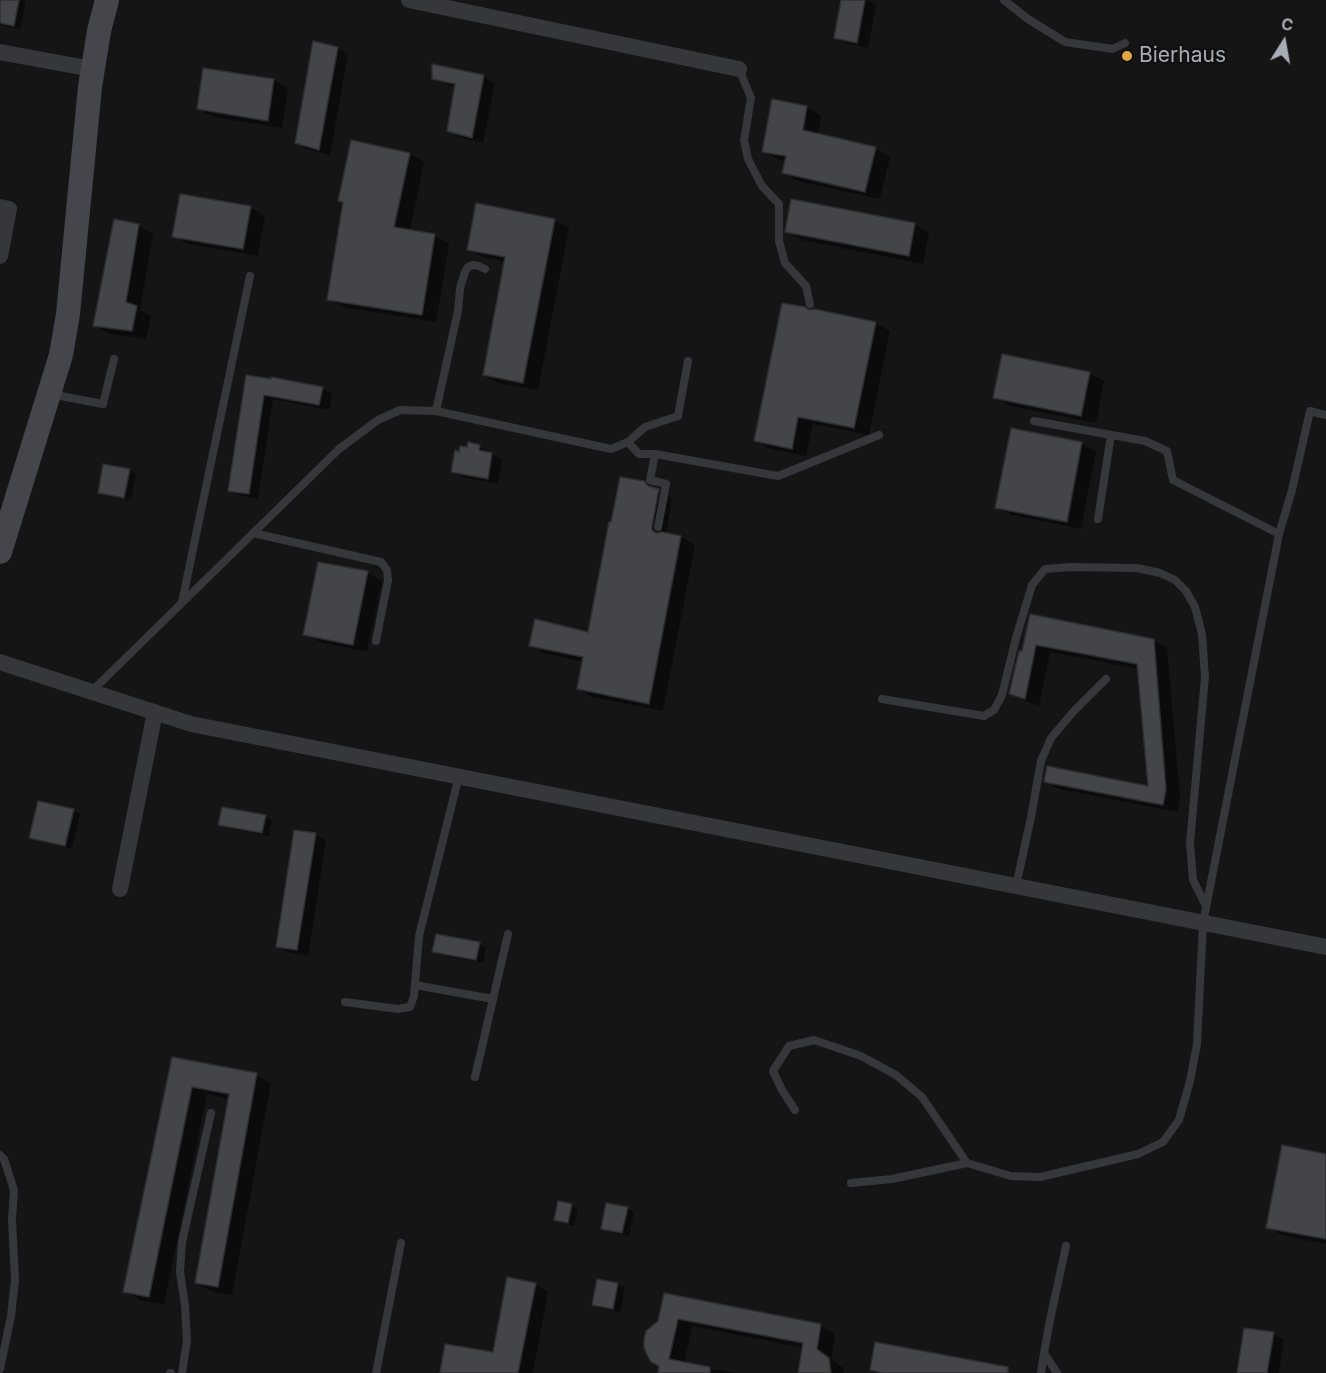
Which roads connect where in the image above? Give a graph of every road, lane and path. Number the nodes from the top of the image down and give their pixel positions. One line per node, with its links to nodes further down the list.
1 (107, 0): 6 (street)
2 (409, 0): 7 (street)
3 (1004, 0): 4 (lane)
4 (1125, 43)
5 (0, 52): 6 (street)
6 (92, 69): 15 (street)
7 (739, 69): 12 (lane)
8 (0, 207): 9 (street)
9 (0, 256)
10 (485, 269): 16 (lane)
11 (250, 276): 28 (lane)
12 (810, 304)
13 (114, 359): 15 (lane)
14 (688, 361): 21 (lane)
15 (50, 394): 27 (street)
16 (436, 411): 21 (lane); 25 (lane)
17 (1326, 414): 26 (lane)
18 (1034, 421): 20 (lane)
19 (879, 435): 22 (lane)
20 (1111, 435): 23 (lane); 26 (lane)
21 (628, 442): 22 (lane)
22 (656, 454): 24 (lane)
23 (1098, 519)
24 (658, 526)
25 (253, 533): 28 (lane); 29 (lane)
26 (1279, 534): 38 (lane)
27 (0, 552)
28 (182, 603): 32 (lane)
29 (376, 641)
30 (0, 662): 32 (street)
31 (1106, 679): 36 (lane)
32 (91, 692): 34 (street)
33 (882, 699): 38 (lane)
34 (155, 712): 35 (street); 37 (street)
35 (459, 776): 36 (street); 41 (lane)
36 (1016, 886): 38 (street)
37 (120, 889)
38 (1205, 915): 40 (street); 48 (lane)
39 (508, 934): 42 (lane)
40 (1326, 947)
41 (415, 985): 42 (lane); 43 (lane)
42 (493, 999): 44 (lane)
43 (345, 1002)
44 (475, 1077)
45 (795, 1110): 48 (lane)
46 (211, 1113): 54 (lane)
47 (0, 1155): 53 (lane)
48 (967, 1163): 49 (lane)
49 (851, 1183)
50 (401, 1242): 55 (lane)
51 (1066, 1246): 52 (lane)
52 (1044, 1353): 56 (lane); 57 (lane)
53 (0, 1369)
54 (182, 1373)
55 (376, 1373)
56 (1041, 1373)
57 (1057, 1373)

